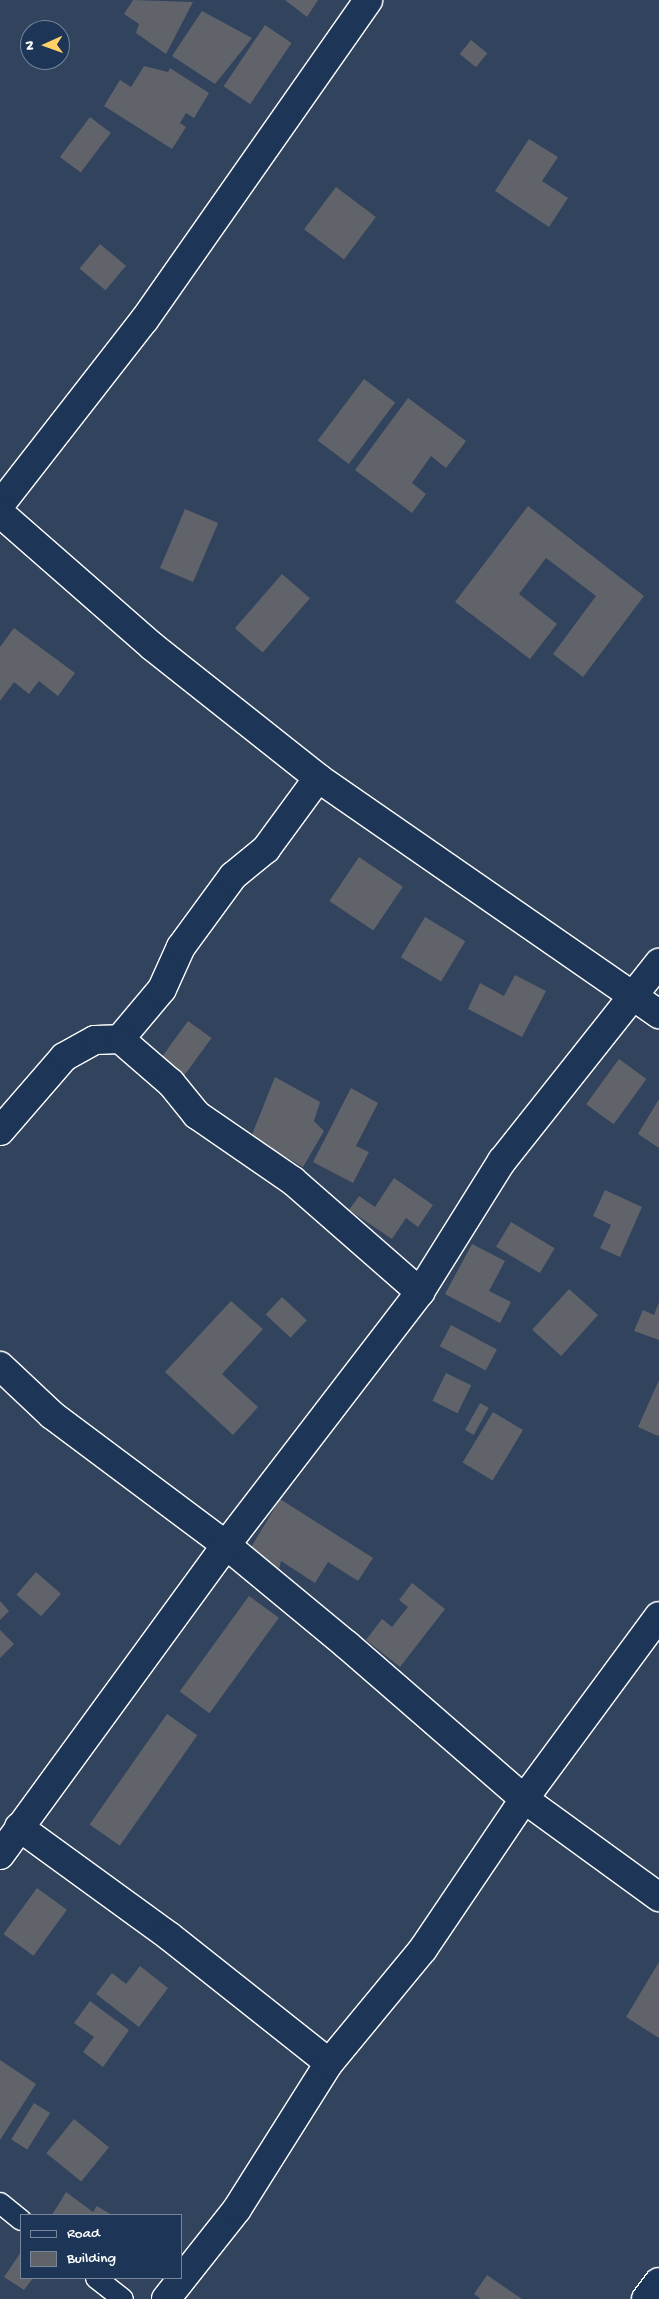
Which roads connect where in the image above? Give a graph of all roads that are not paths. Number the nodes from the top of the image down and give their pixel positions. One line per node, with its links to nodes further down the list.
1 (368, 0): 2 (street)
2 (2, 517): 3 (street)
3 (318, 778): 5 (street); 7 (street)
4 (659, 963): 5 (street)
5 (636, 996): 6 (street); 9 (street)
6 (659, 1014)
7 (120, 1039): 8 (street); 9 (street)
8 (0, 1131)
9 (420, 1292): 11 (street)
10 (0, 1366): 11 (street)
11 (226, 1546): 13 (street); 14 (street)
12 (659, 1616): 13 (street)
13 (524, 1799): 16 (street); 17 (street)
14 (19, 1826): 15 (street); 17 (street)
15 (0, 1855)
16 (659, 1896)
17 (330, 2063): 21 (street)
18 (0, 2204): 19 (lane)
19 (20, 2219)
20 (97, 2279): 23 (lane)
21 (182, 2279)
22 (182, 2279): 24 (street)
23 (123, 2299)
24 (166, 2299)

